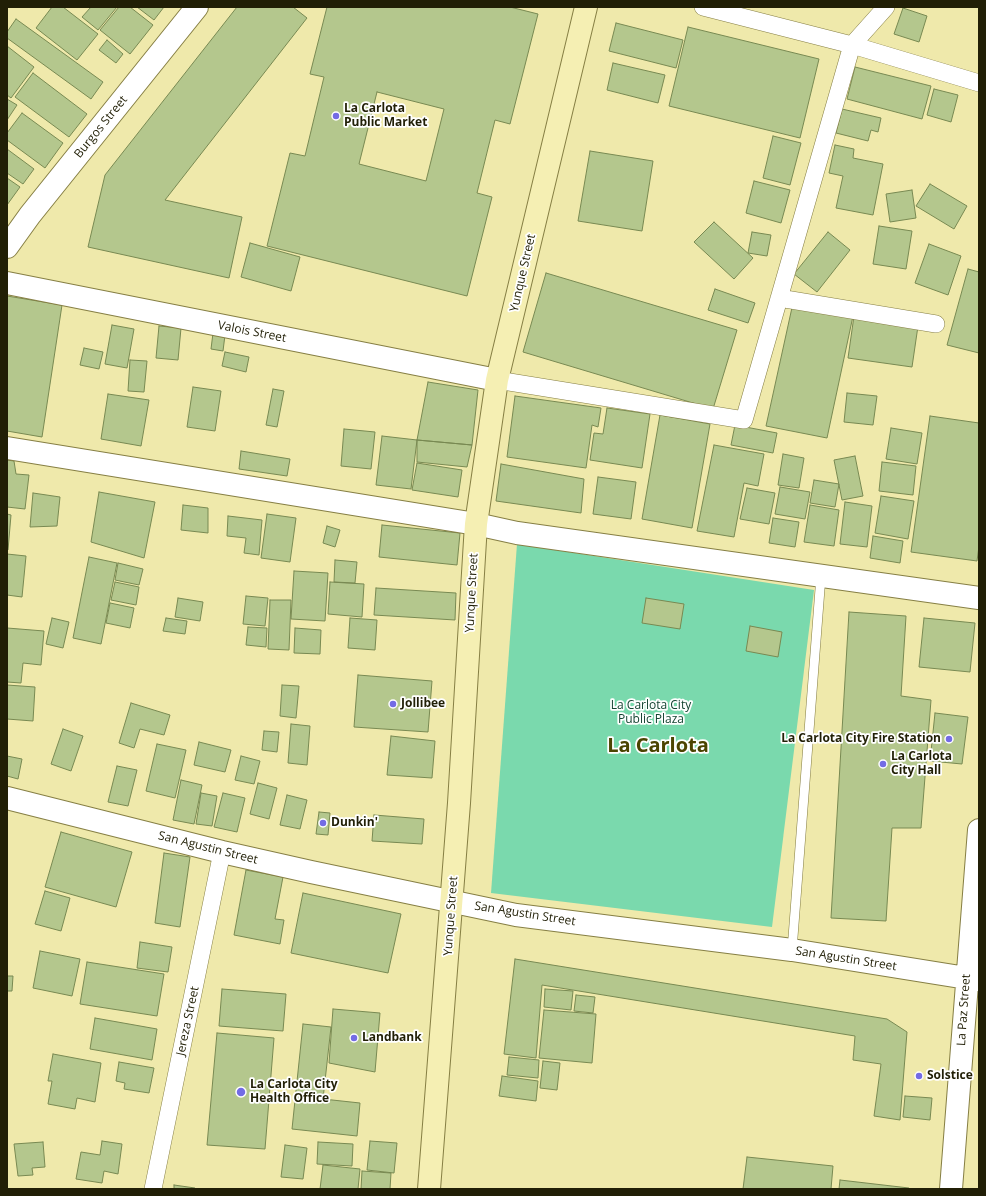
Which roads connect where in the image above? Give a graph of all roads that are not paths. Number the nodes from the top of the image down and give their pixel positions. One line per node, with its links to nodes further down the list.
1 (197, 7): 7 (street, Burgos Street)
2 (586, 7): 11 (main road, Yunque Street)
3 (703, 7): 5 (street)
4 (886, 7): 5 (street)
5 (852, 45): 6 (street); 9 (street)
6 (979, 83)
7 (7, 247)
8 (7, 283): 11 (street, Valois Street)
9 (779, 298): 10 (street); 11 (street)
10 (936, 324)
11 (497, 380): 13 (main road, Yunque Street)
12 (7, 448): 13 (street)
13 (476, 524): 14 (street); 19 (main road, Yunque Street)
14 (821, 576): 15 (street); 20 (lane)
15 (979, 598)
16 (7, 798): 18 (street, San Agustin Street)
17 (979, 830): 21 (street, La Paz Street)
18 (222, 852): 19 (street, San Agustin Street); 22 (street, Jereza Street)
19 (452, 902): 20 (street, San Agustin Street); 23 (main road, Yunque Street)
20 (792, 950): 21 (street, San Agustin Street)
21 (973, 979): 24 (street, La Paz Street)
22 (153, 1189)
23 (429, 1189)
24 (951, 1189)

